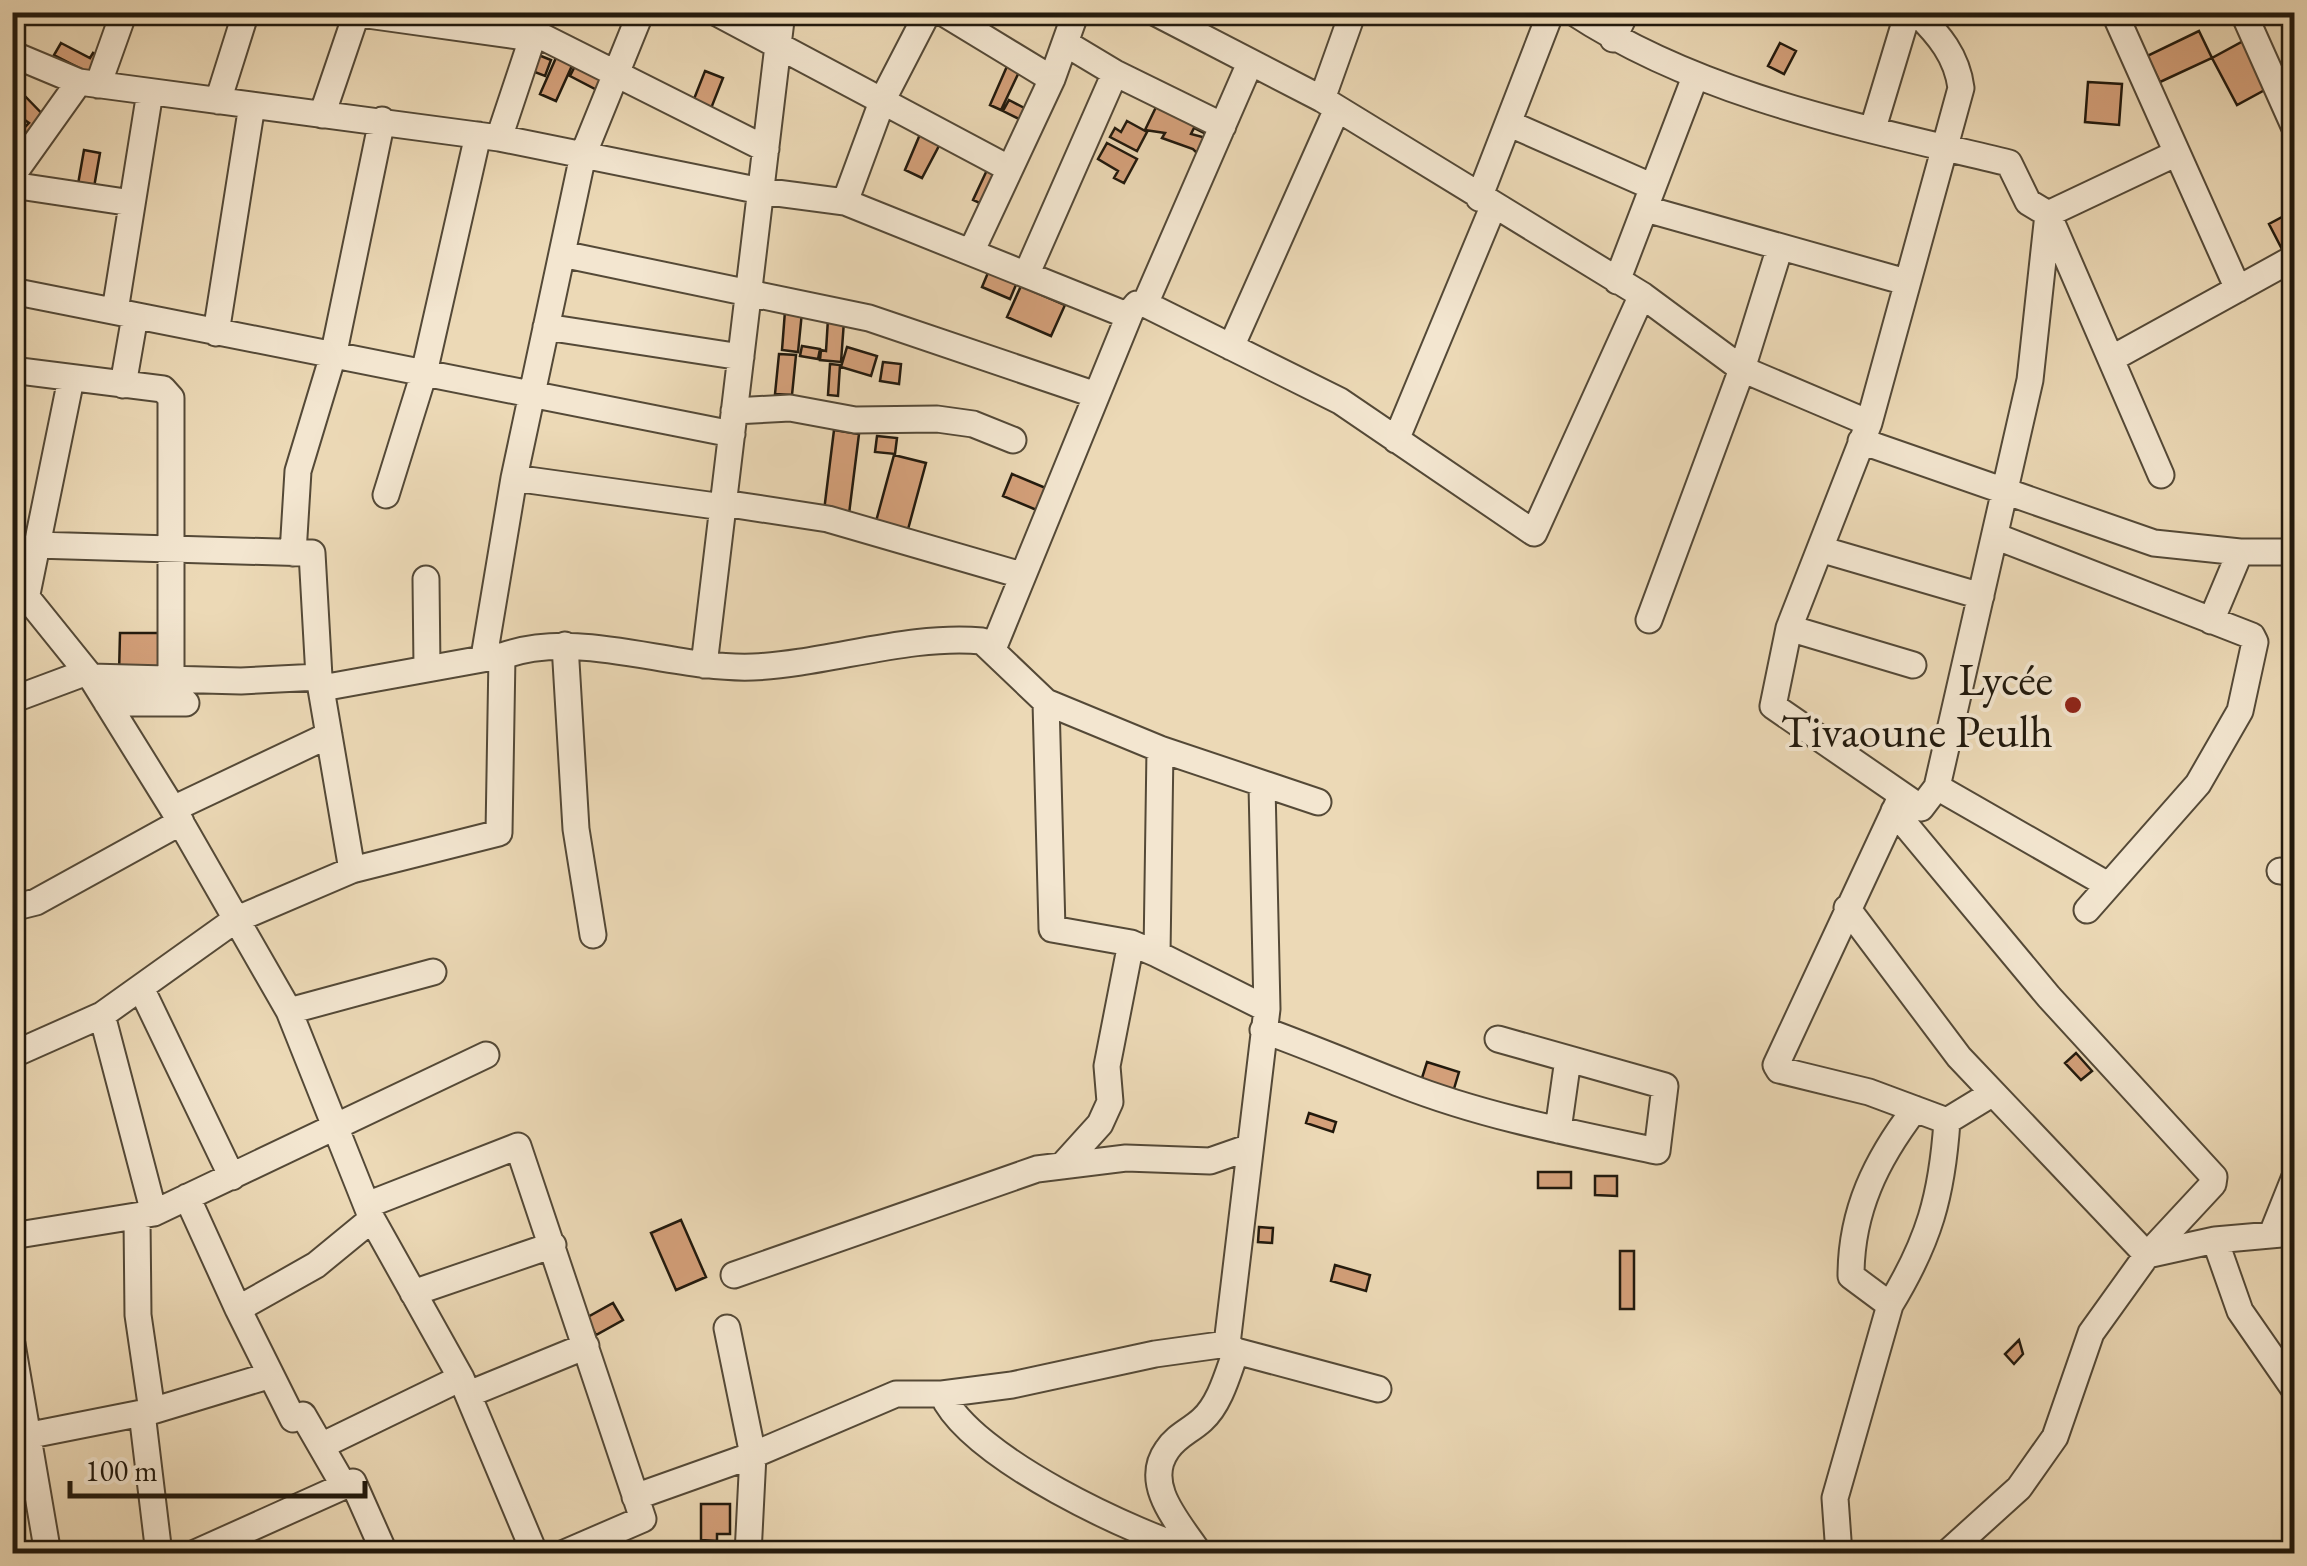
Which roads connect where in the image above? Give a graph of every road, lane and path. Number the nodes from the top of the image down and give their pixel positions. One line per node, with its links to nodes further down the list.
1 (124, 12): 29 (street)
2 (246, 12): 32 (street)
3 (642, 12): 25 (street)
4 (714, 12): 22 (street)
5 (782, 12): 22 (street)
6 (928, 12): 31 (street)
7 (942, 12): 28 (street)
8 (1076, 12): 21 (street)
9 (1154, 12): 24 (street)
10 (1353, 12): 33 (street)
11 (1551, 12): 37 (street)
12 (1573, 12): 20 (street)
13 (1626, 12): 20 (street)
14 (1908, 12): 40 (street)
15 (1916, 12): 42 (street)
16 (2114, 12): 44 (street)
17 (2243, 12): 39 (street)
18 (353, 13): 19 (street); 35 (street)
19 (535, 28): 25 (street); 41 (street)
20 (1613, 39): 27 (street)
21 (1065, 43): 26 (street); 28 (street)
22 (778, 46): 31 (street); 43 (street)
23 (12, 54): 29 (street)
24 (1250, 64): 33 (street); 38 (street)
25 (614, 73): 43 (street); 45 (street)
26 (1115, 74): 38 (street); 59 (street)
27 (1695, 77): 40 (street); 50 (street)
28 (1052, 80): 46 (street)
29 (88, 84): 30 (street); 47 (street)
30 (150, 92): 32 (street); 51 (street)
31 (883, 99): 46 (street); 52 (street)
32 (218, 101): 34 (street)
33 (1330, 104): 53 (street); 70 (street)
34 (252, 105): 35 (street); 69 (street)
35 (322, 114): 36 (street)
36 (382, 120): 41 (street); 71 (street)
37 (1508, 122): 50 (street); 53 (street)
38 (1223, 126): 66 (street)
39 (2294, 126)
40 (1873, 128): 42 (street)
41 (489, 137): 45 (street); 76 (street)
42 (1942, 147): 54 (street); 61 (street)
43 (766, 149): 49 (street)
44 (2177, 154): 54 (street); 62 (street)
45 (582, 155): 49 (street); 57 (street)
46 (1010, 169): 56 (street)
47 (12, 176)
48 (12, 185): 51 (street)
49 (761, 191): 52 (street); 64 (street)
50 (1650, 198): 55 (street); 60 (street)
51 (132, 202): 67 (street)
52 (845, 202): 56 (street)
53 (1486, 202): 60 (street); 84 (street)
54 (2048, 214): 73 (street); 87 (street)
55 (1780, 247): 61 (street); 75 (street)
56 (972, 250): 59 (street)
57 (562, 254): 64 (street); 68 (street)
58 (2294, 258): 62 (street)
59 (1027, 273): 66 (street)
60 (1617, 281): 65 (street)
61 (1906, 282): 82 (street)
62 (2238, 290): 73 (street)
63 (12, 291): 67 (street)
64 (749, 294): 72 (street); 79 (street)
65 (1642, 295): 75 (street); 84 (street)
66 (1137, 310): 70 (street); 79 (street)
67 (125, 314): 69 (street); 78 (street)
68 (546, 327): 72 (street); 80 (street)
69 (216, 333): 71 (street)
70 (1231, 347): 84 (street)
71 (334, 352): 76 (street); 94 (street)
72 (741, 357): 81 (street)
73 (2111, 359): 85 (street)
74 (12, 370): 77 (street)
75 (1742, 370): 82 (street); 101 (street)
76 (424, 373): 80 (street); 88 (street)
77 (71, 380): 78 (street); 91 (street)
78 (124, 385): 92 (street)
79 (1096, 395): 97 (street)
80 (532, 396): 81 (street); 86 (street)
81 (733, 422): 83 (street); 89 (street)
82 (1865, 432): 87 (street); 93 (street)
83 (1013, 440)
84 (1396, 440)
85 (2161, 475)
86 (514, 478): 89 (street); 106 (street)
87 (2005, 491): 90 (street); 95 (street)
88 (386, 495)
89 (723, 505): 97 (street); 108 (street)
90 (1995, 536): 100 (street); 102 (street)
91 (36, 545): 92 (street); 99 (street)
92 (174, 549): 94 (street); 112 (street)
93 (1820, 549): 100 (street); 103 (street)
94 (293, 552): 111 (street)
95 (2240, 552): 96 (street); 102 (street)
96 (2294, 552)
97 (1021, 575): 105 (street)
98 (426, 579): 109 (street)
99 (20, 586): 110 (street)
100 (1981, 596): 120 (street)
101 (1649, 620)
102 (2211, 621): 125 (street)
103 (1789, 628): 107 (street); 122 (street)
104 (565, 645): 106 (street); 108 (street); 130 (street)
105 (993, 649): 108 (street); 115 (street)
106 (493, 657): 109 (street); 124 (street)
107 (1913, 665)
108 (704, 666)
109 (427, 668): 111 (street)
110 (89, 674): 112 (street); 113 (street); 114 (street)
111 (320, 683): 112 (street); 117 (street)
112 (159, 686): 114 (street); 116 (street)
113 (12, 700)
114 (107, 702): 123 (street)
115 (1046, 702): 118 (street); 131 (street)
116 (186, 703)
117 (329, 736): 123 (street); 124 (street)
118 (1160, 749): 119 (street); 132 (street)
119 (1262, 786): 121 (street); 137 (street)
120 (1938, 787): 122 (street); 125 (street)
121 (1318, 802)
122 (1898, 803): 127 (street); 158 (street)
123 (177, 816): 126 (street); 129 (street)
124 (352, 870): 129 (street)
125 (2108, 885): 128 (street)
126 (12, 908)
127 (1847, 908): 142 (street); 143 (street)
128 (2087, 910)
129 (236, 920): 134 (street); 135 (street)
130 (593, 934)
131 (1130, 943): 132 (street); 148 (street)
132 (1157, 954): 137 (street)
133 (433, 972): 135 (street)
134 (141, 988): 136 (street); 149 (street)
135 (289, 1011): 145 (street)
136 (102, 1015): 139 (street); 153 (street)
137 (1265, 1020): 146 (street); 147 (street)
138 (1498, 1038): 141 (street)
139 (12, 1055)
140 (486, 1055): 145 (street)
141 (1568, 1059): 146 (street); 146 (street)
142 (1993, 1093): 144 (street); 158 (street)
143 (1915, 1110): 144 (street); 161 (street)
144 (1947, 1121): 161 (street)
145 (336, 1125): 149 (street); 152 (street)
146 (1558, 1130)
147 (1250, 1148): 148 (street); 166 (street)
148 (1062, 1166): 159 (street)
149 (232, 1177): 151 (street)
150 (2294, 1179): 154 (street)
151 (187, 1197): 153 (street); 162 (street)
152 (369, 1212): 157 (street); 160 (street); 162 (street)
153 (146, 1216): 155 (street); 172 (street)
154 (2284, 1233): 156 (street)
155 (12, 1236)
156 (2214, 1240): 158 (street); 169 (street)
157 (553, 1244): 160 (street); 165 (street)
158 (2147, 1255): 188 (street)
159 (734, 1275)
160 (412, 1293): 168 (street)
161 (1890, 1305): 187 (street)
162 (238, 1308): 167 (street)
163 (727, 1328): 175 (street)
164 (12, 1344): 173 (street)
165 (586, 1346): 168 (street); 177 (street)
166 (1232, 1348): 170 (street); 171 (street); 179 (street)
167 (272, 1376): 172 (street); 174 (street)
168 (465, 1386): 174 (street); 184 (street)
169 (2294, 1388)
170 (1378, 1389)
171 (942, 1394): 175 (street); 179 (street)
172 (147, 1412): 173 (street); 181 (street)
173 (26, 1436): 180 (street)
174 (320, 1446): 176 (street)
175 (754, 1455): 177 (street); 186 (street)
176 (344, 1486): 178 (street); 183 (street)
177 (636, 1496): 185 (street)
178 (234, 1546): 182 (street)
179 (1201, 1553)
180 (48, 1554)
181 (159, 1554)
182 (192, 1554)
183 (385, 1554)
184 (535, 1554)
185 (562, 1554)
186 (748, 1554)
187 (1840, 1554)
188 (1946, 1554)

